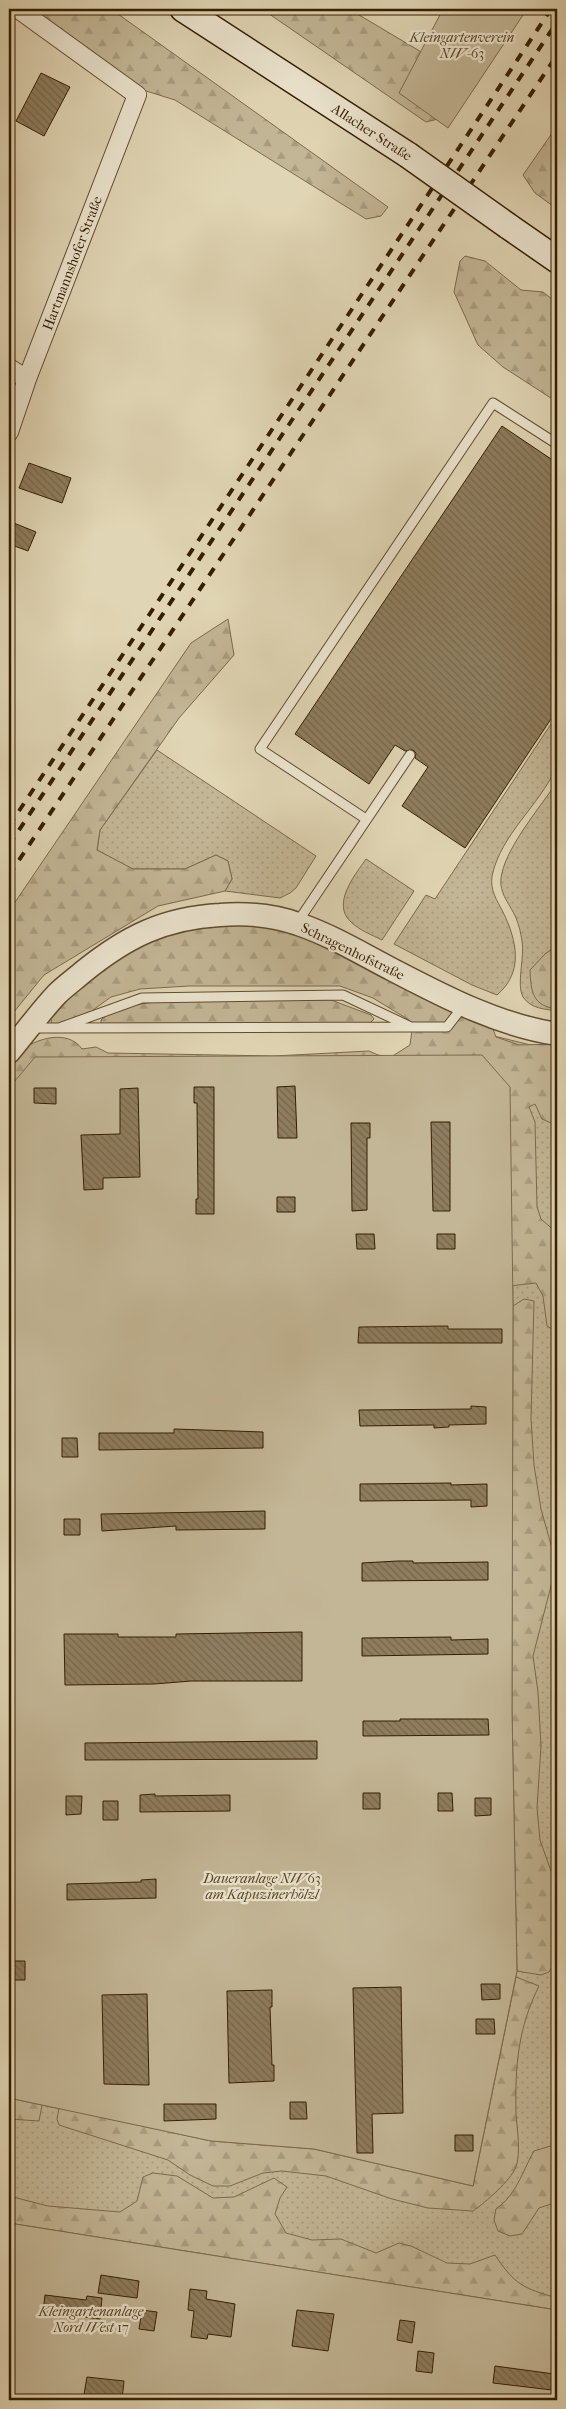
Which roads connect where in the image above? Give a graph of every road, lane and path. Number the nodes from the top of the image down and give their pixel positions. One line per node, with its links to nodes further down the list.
1 (18, 9): 5 (street, Hartmannshofer Straße)
2 (183, 9): 3 (main road, Allacher Straße, bridge)
3 (557, 260)
4 (9, 368): 5 (street)
5 (27, 379): 6 (street, Hartmannshofer Straße)
6 (9, 432)
7 (557, 444): 9 (lane)
8 (410, 754): 9 (lane)
9 (366, 819): 10 (lane)
10 (297, 924): 11 (street, Schragenhofstraße); 13 (street, Schragenhofstraße)
11 (464, 1006): 12 (lane); 15 (street, Schragenhofstraße)
12 (411, 1026): 14 (lane); 14 (lane)
13 (29, 1028): 14 (lane); 16 (street, Schragenhofstraße)
14 (59, 1028)
15 (557, 1034)
16 (9, 1052)

